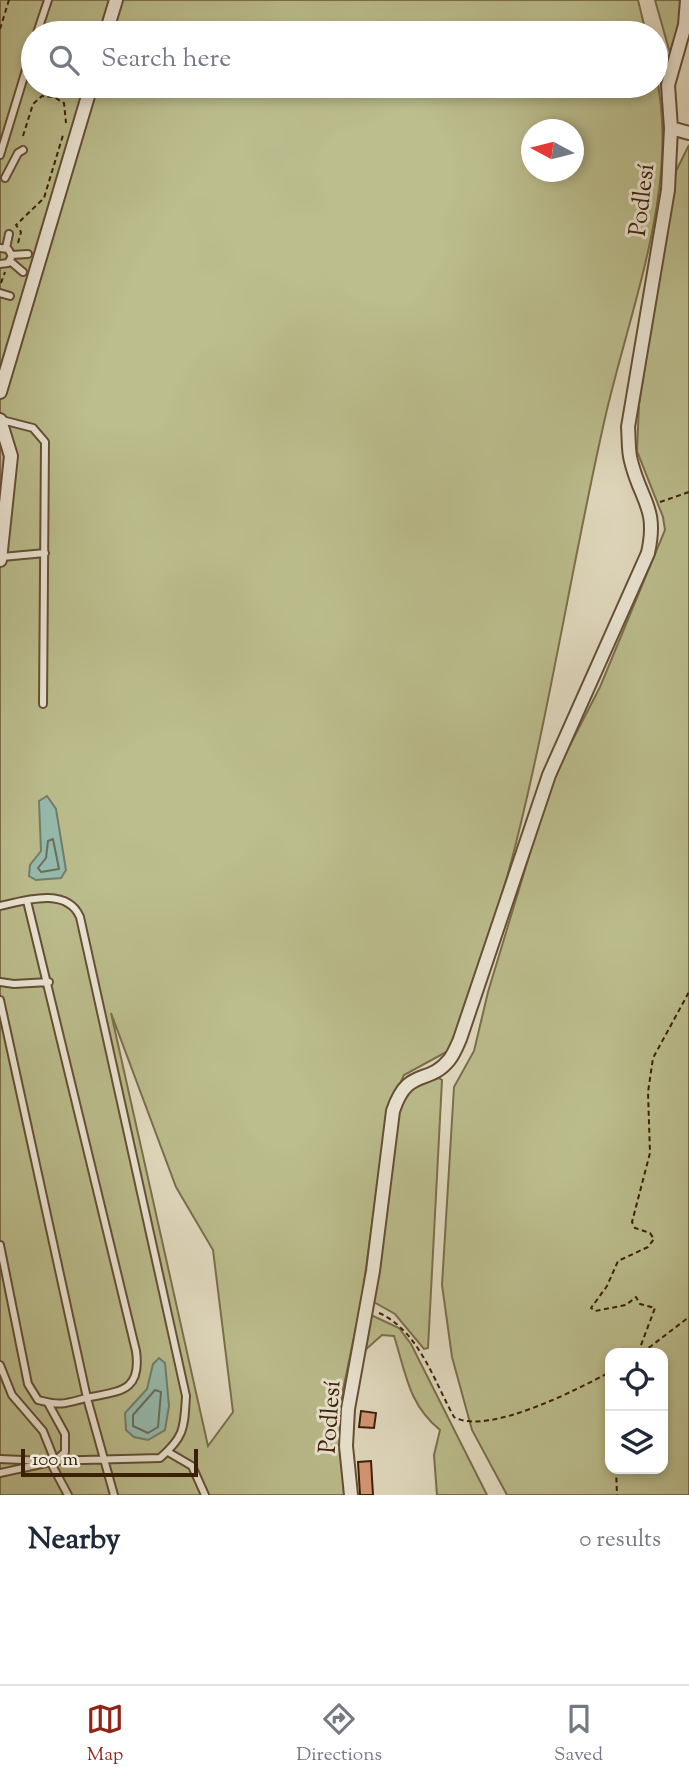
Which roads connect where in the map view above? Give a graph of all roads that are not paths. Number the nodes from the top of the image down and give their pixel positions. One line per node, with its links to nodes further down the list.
1 (48, 0): 4 (lane)
2 (117, 0): 5 (street)
3 (687, 0): 6 (street, Podlesí)
4 (41, 21)
5 (110, 21)
6 (668, 82)
7 (21, 95): 13 (lane)
8 (668, 96): 10 (street, Podlesí)
9 (86, 98): 23 (street)
10 (671, 128): 11 (street); 45 (street, Podlesí)
11 (689, 133)
12 (23, 149): 14 (lane)
13 (0, 155)
14 (5, 178)
15 (9, 234): 16 (lane)
16 (3, 248): 18 (lane)
17 (28, 254): 18 (lane)
18 (11, 258): 19 (lane); 20 (lane)
19 (0, 266)
20 (23, 271)
21 (0, 293): 22 (lane)
22 (10, 296)
23 (0, 392)
24 (0, 420): 25 (lane); 26 (street)
25 (45, 553): 26 (lane); 27 (lane)
26 (1, 559)
27 (43, 704)
28 (27, 901): 29 (lane); 31 (lane); 37 (lane)
29 (0, 906)
30 (0, 982): 31 (lane)
31 (49, 982): 35 (lane)
32 (0, 1000): 35 (lane)
33 (0, 1245): 36 (lane)
34 (0, 1365): 39 (lane)
35 (87, 1398): 36 (lane); 40 (lane)
36 (48, 1403): 39 (lane)
37 (168, 1452): 40 (lane); 44 (lane)
38 (0, 1459): 39 (lane)
39 (55, 1461): 40 (lane); 41 (lane); 42 (lane)
40 (102, 1461): 43 (lane)
41 (0, 1473)
42 (68, 1495)
43 (114, 1495)
44 (205, 1495)
45 (351, 1495)

